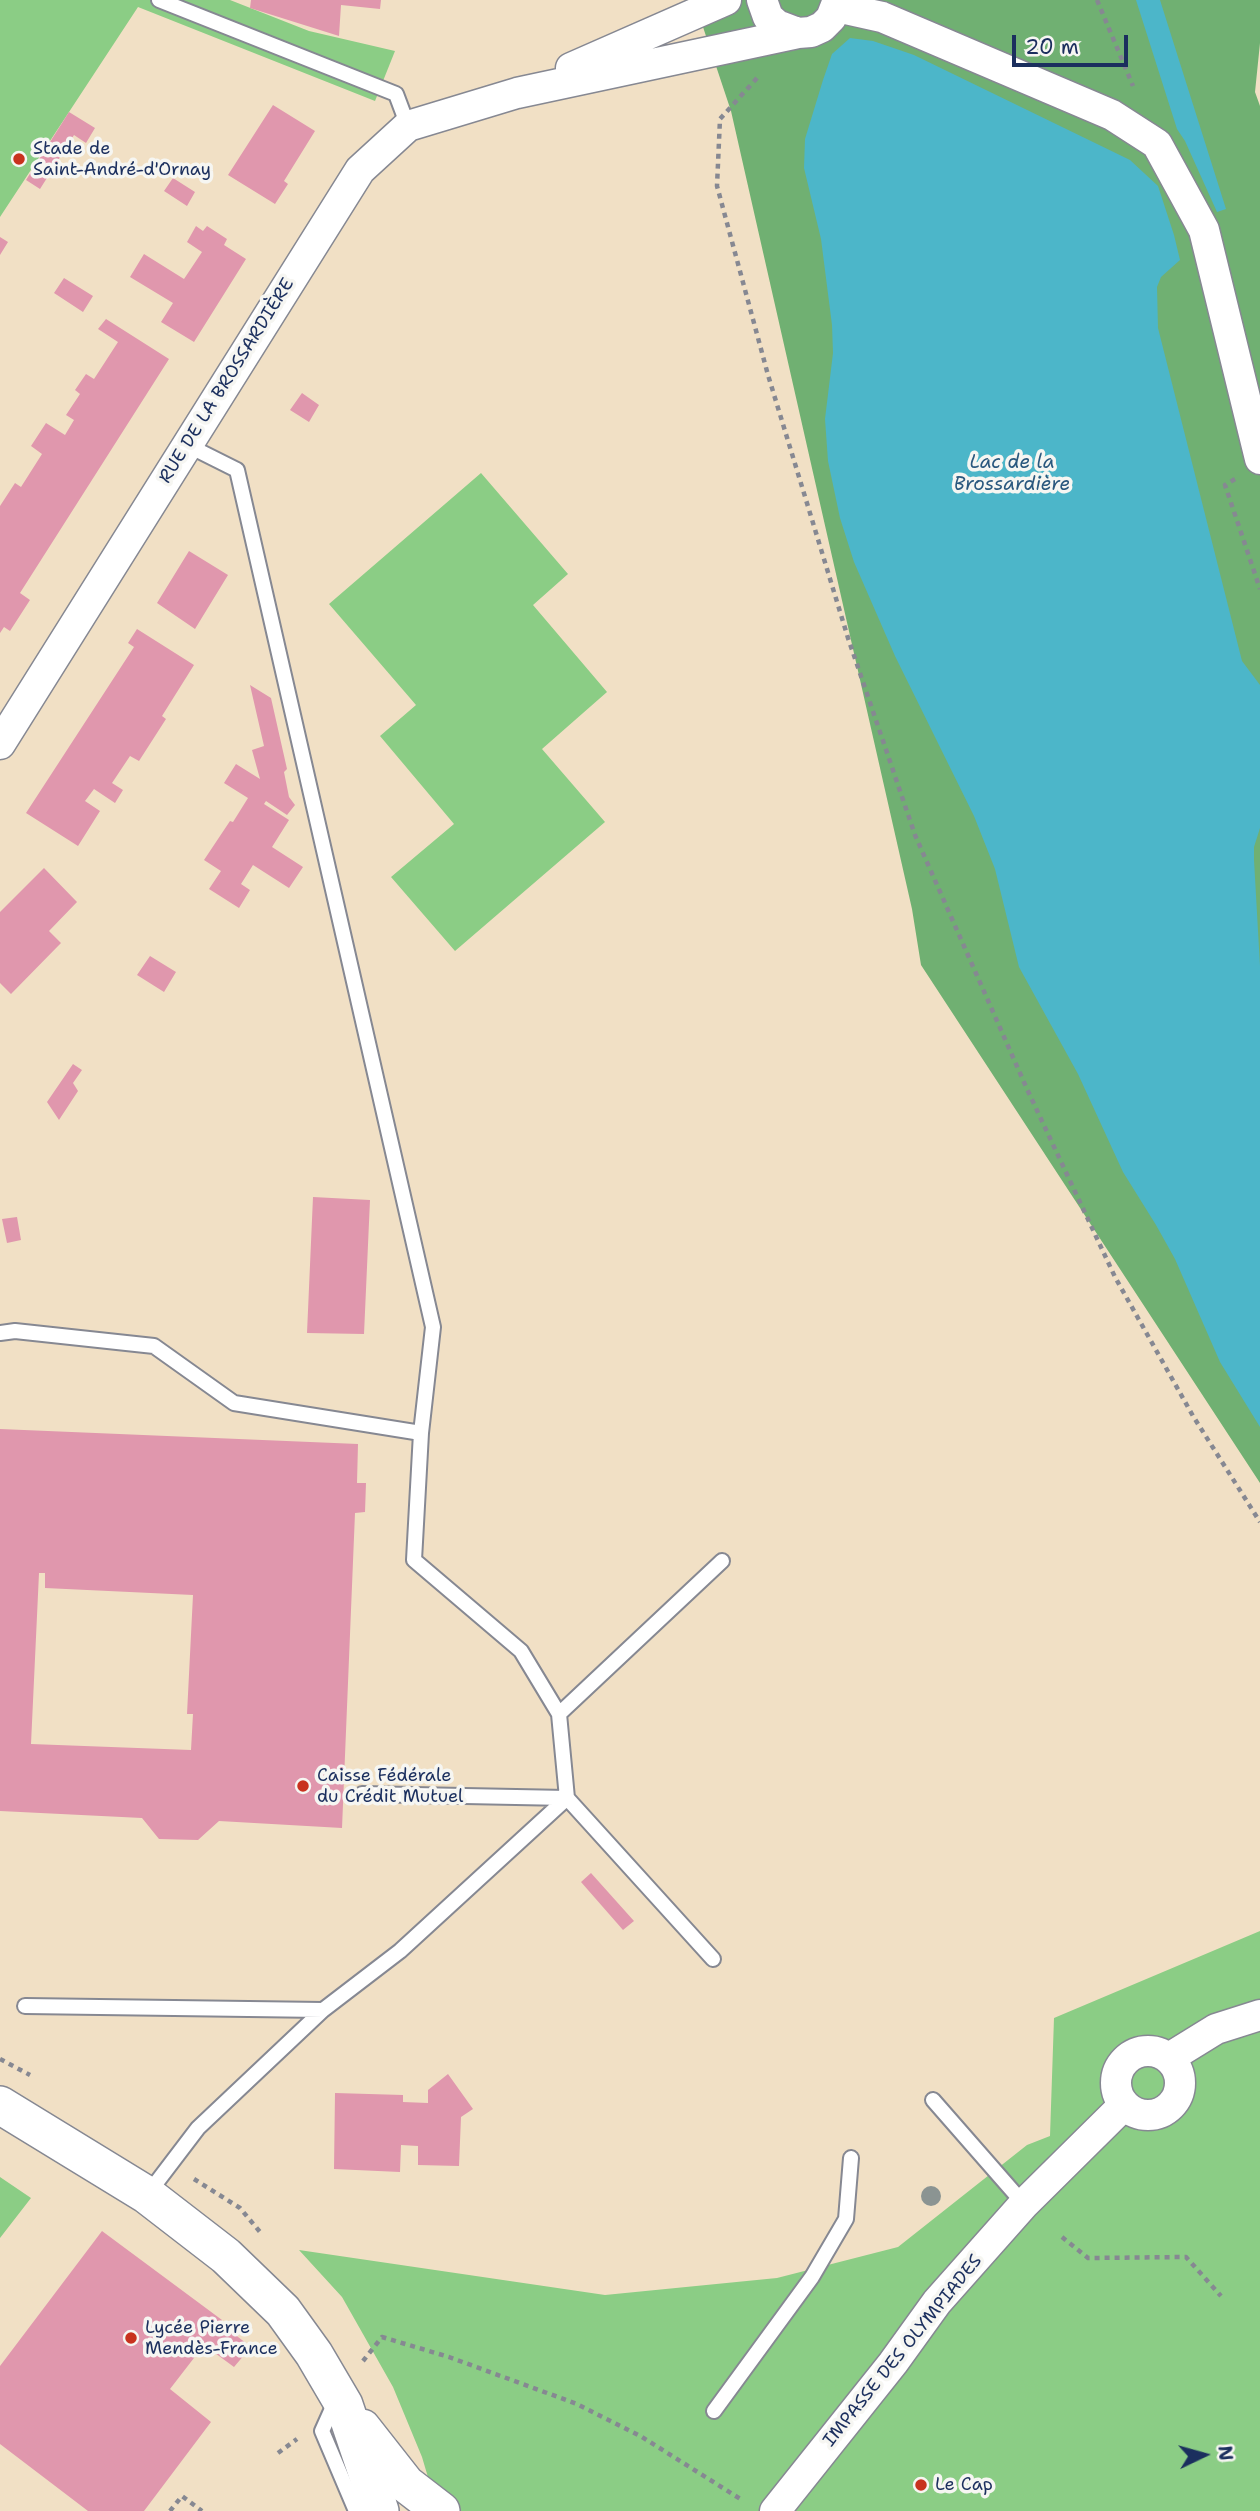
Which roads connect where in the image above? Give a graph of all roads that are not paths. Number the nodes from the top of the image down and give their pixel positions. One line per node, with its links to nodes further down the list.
1 (159, 0): 7 (lane)
2 (726, 0): 6 (street)
3 (762, 0): 5 (street)
4 (838, 4): 5 (street); 9 (street)
5 (798, 33): 6 (street)
6 (517, 93): 7 (street, RUE DE LA BROSSARDIÈRE)
7 (408, 125): 8 (street, RUE DE LA BROSSARDIÈRE)
8 (187, 445): 10 (street, RUE DE LA BROSSARDIÈRE); 12 (lane)
9 (1260, 459)
10 (0, 744)
11 (0, 1333): 12 (lane)
12 (421, 1433): 14 (lane)
13 (722, 1561): 14 (lane)
14 (559, 1714): 16 (lane)
15 (362, 1794): 16 (lane)
16 (567, 1798): 17 (lane); 19 (lane)
17 (713, 1959)
18 (25, 2006): 19 (lane)
19 (323, 2010): 26 (lane)
20 (1260, 2015): 21 (street)
21 (1169, 2059): 24 (street); 24 (street)
22 (933, 2100): 27 (lane)
23 (0, 2105): 26 (street)
24 (1124, 2105): 27 (street, IMPASSE DES OLYMPIADES)
25 (851, 2158): 29 (lane)
26 (147, 2195): 28 (street)
27 (1024, 2204): 30 (street, IMPASSE DES OLYMPIADES)
28 (338, 2394): 31 (lane); 32 (street); 33 (street)
29 (714, 2412)
30 (761, 2508)
31 (356, 2511)
32 (380, 2511)
33 (442, 2511)

